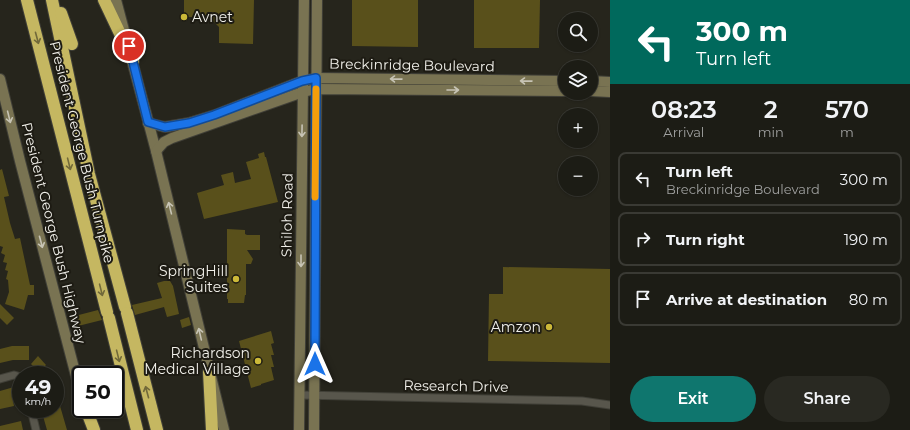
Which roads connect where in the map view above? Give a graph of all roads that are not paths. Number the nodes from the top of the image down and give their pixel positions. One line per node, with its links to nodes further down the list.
1 (27, 0): 39 (highway, President George Bush Turnpike, one-way to 39)
2 (52, 0): 40 (highway, President George Bush Turnpike, one-way to 2)
3 (56, 0): 8 (highway)
4 (104, 0): 9 (highway)
5 (116, 0): 9 (main road)
6 (304, 0): 12 (main road, Shiloh Road)
7 (316, 0): 10 (main road, Shiloh Road)
8 (72, 44)
9 (133, 61): 22 (main road)
10 (316, 78): 12 (main road, Breckinridge Boulevard); 13 (main road, Breckinridge Boulevard, one-way to 10); 16 (main road, Shiloh Road)
11 (0, 79): 26 (main road, President George Bush Highway, one-way to 26)
12 (302, 81): 18 (main road, Shiloh Road); 21 (main road, Breckinridge Boulevard)
13 (558, 81)
14 (598, 81): 15 (main road)
15 (610, 82)
16 (316, 89): 17 (main road, Breckinridge Boulevard, one-way to 17); 18 (main road, Breckinridge Boulevard); 25 (main road, Shiloh Road)
17 (558, 91)
18 (303, 92): 21 (main road, Breckinridge Boulevard); 24 (main road, Shiloh Road, one-way to 24)
19 (598, 92): 20 (main road)
20 (610, 92)
21 (220, 116): 22 (main road, Breckinridge Boulevard); 23 (main road, Breckinridge Boulevard)
22 (148, 122): 23 (main road)
23 (156, 151): 27 (main road, one-way to 23)
24 (301, 241): 25 (main road); 30 (main road, Shiloh Road, one-way to 30)
25 (314, 241): 31 (main road, Shiloh Road)
26 (73, 366)
27 (209, 372): 41 (highway); 42 (main road)
28 (12, 376): 29 (street)
29 (0, 379)
30 (300, 395): 31 (street, Research Drive); 43 (main road, Shiloh Road)
31 (315, 396): 32 (street, Research Drive); 44 (main road, Shiloh Road)
32 (610, 405)
33 (33, 418): 36 (street)
34 (87, 418): 37 (main road)
35 (89, 418): 38 (highway)
36 (36, 430)
37 (90, 430)
38 (94, 430)
39 (137, 430)
40 (157, 430)
41 (212, 430)
42 (224, 430)
43 (299, 430)
44 (314, 430)

